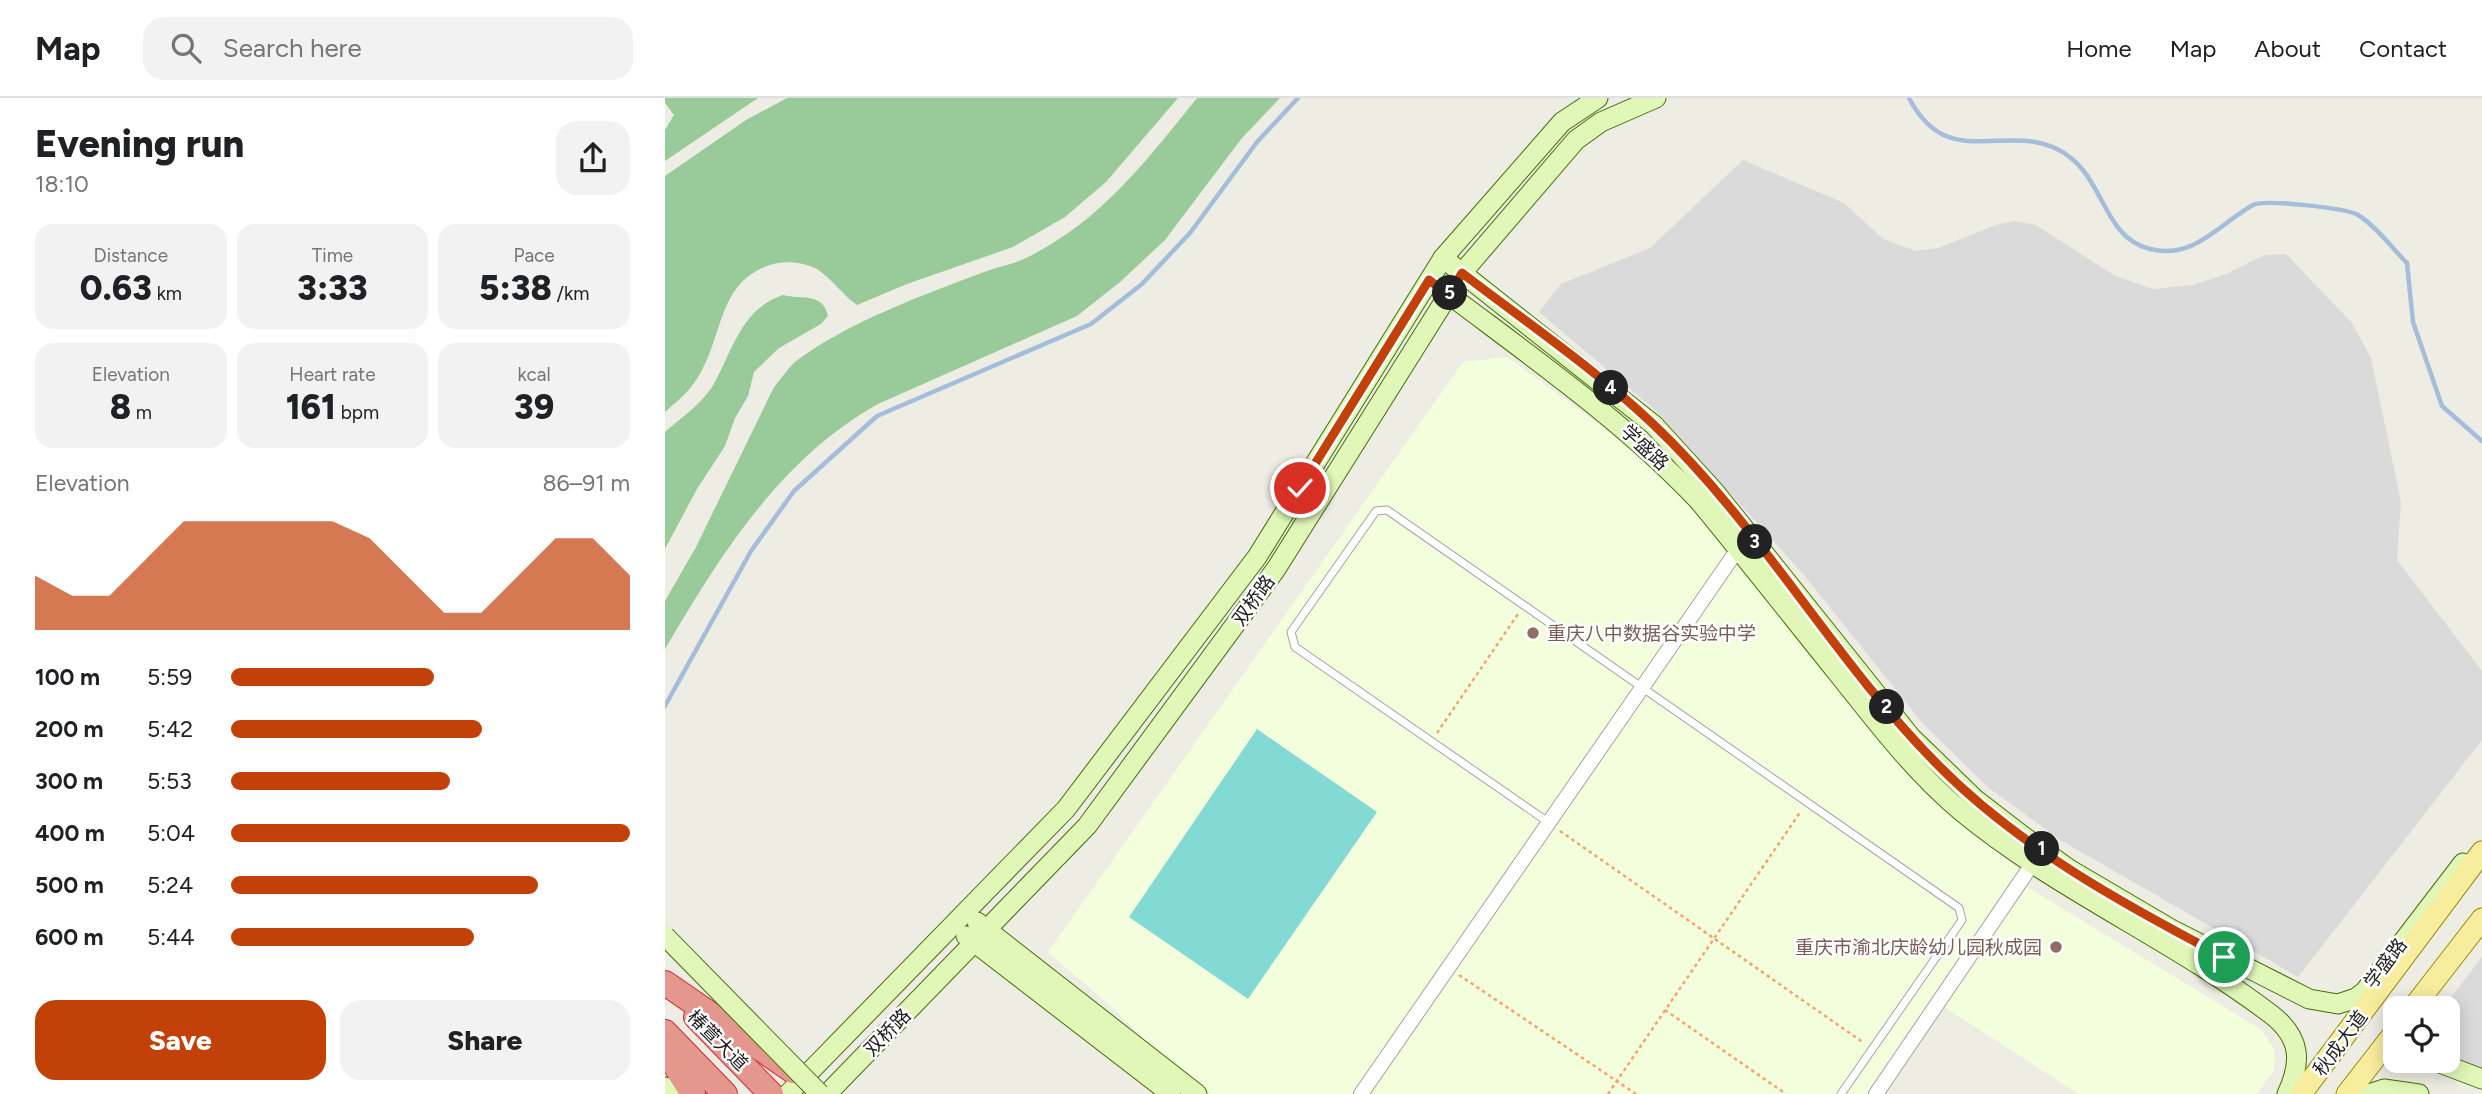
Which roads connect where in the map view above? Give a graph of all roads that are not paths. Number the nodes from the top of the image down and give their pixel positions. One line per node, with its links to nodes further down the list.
1 (1598, 98): 3 (main road, 双桥路)
2 (1656, 98): 4 (main road, 双桥路)
3 (1443, 258): 4 (main road, 学盛路); 5 (main road, 双桥路)
4 (1462, 273): 6 (main road, 双桥路); 13 (main road, 学盛路)
5 (1429, 280): 6 (main road, 学盛路); 15 (main road, 双桥路)
6 (1449, 295): 7 (main road, 学盛路); 17 (main road, 双桥路)
7 (1738, 549): 8 (street); 12 (main road, 学盛路)
8 (1642, 687): 9 (street); 9 (lane); 37 (lane)
9 (1549, 823): 36 (street)
10 (2482, 843): 13 (main road, 学盛路)
11 (2482, 852): 13 (main road, 秋成大道)
12 (2033, 863): 38 (street); 39 (main road, 学盛路)
13 (2450, 887): 40 (main road, 秋成大道)
14 (2482, 919): 18 (main road)
15 (960, 920): 17 (main road); 28 (main road, 双桥路)
16 (665, 936): 28 (main road, bridge)
17 (981, 937): 33 (main road, 双桥路); 34 (main road); 35 (main road)
18 (2432, 983): 20 (main road); 21 (main road)
19 (665, 985): 28 (highway, bridge); 32 (highway, 椿萱大道)
20 (2422, 996)
21 (2427, 996)
22 (665, 1032): 31 (highway, 椿萱大道)
23 (2383, 1048): 41 (main road, 秋成大道)
24 (665, 1049): 30 (highway)
25 (2460, 1071): 26 (main road)
26 (2482, 1079)
27 (665, 1087): 29 (main road)
28 (803, 1088)
29 (671, 1094)
30 (693, 1094)
31 (725, 1094)
32 (771, 1094)
33 (827, 1094)
34 (1171, 1094)
35 (1197, 1094)
36 (1361, 1094)
37 (1841, 1094)
38 (1876, 1094)
39 (2287, 1094)
40 (2301, 1094)
41 (2347, 1094)
42 (2369, 1094): 43 (main road)
43 (2419, 1094)

